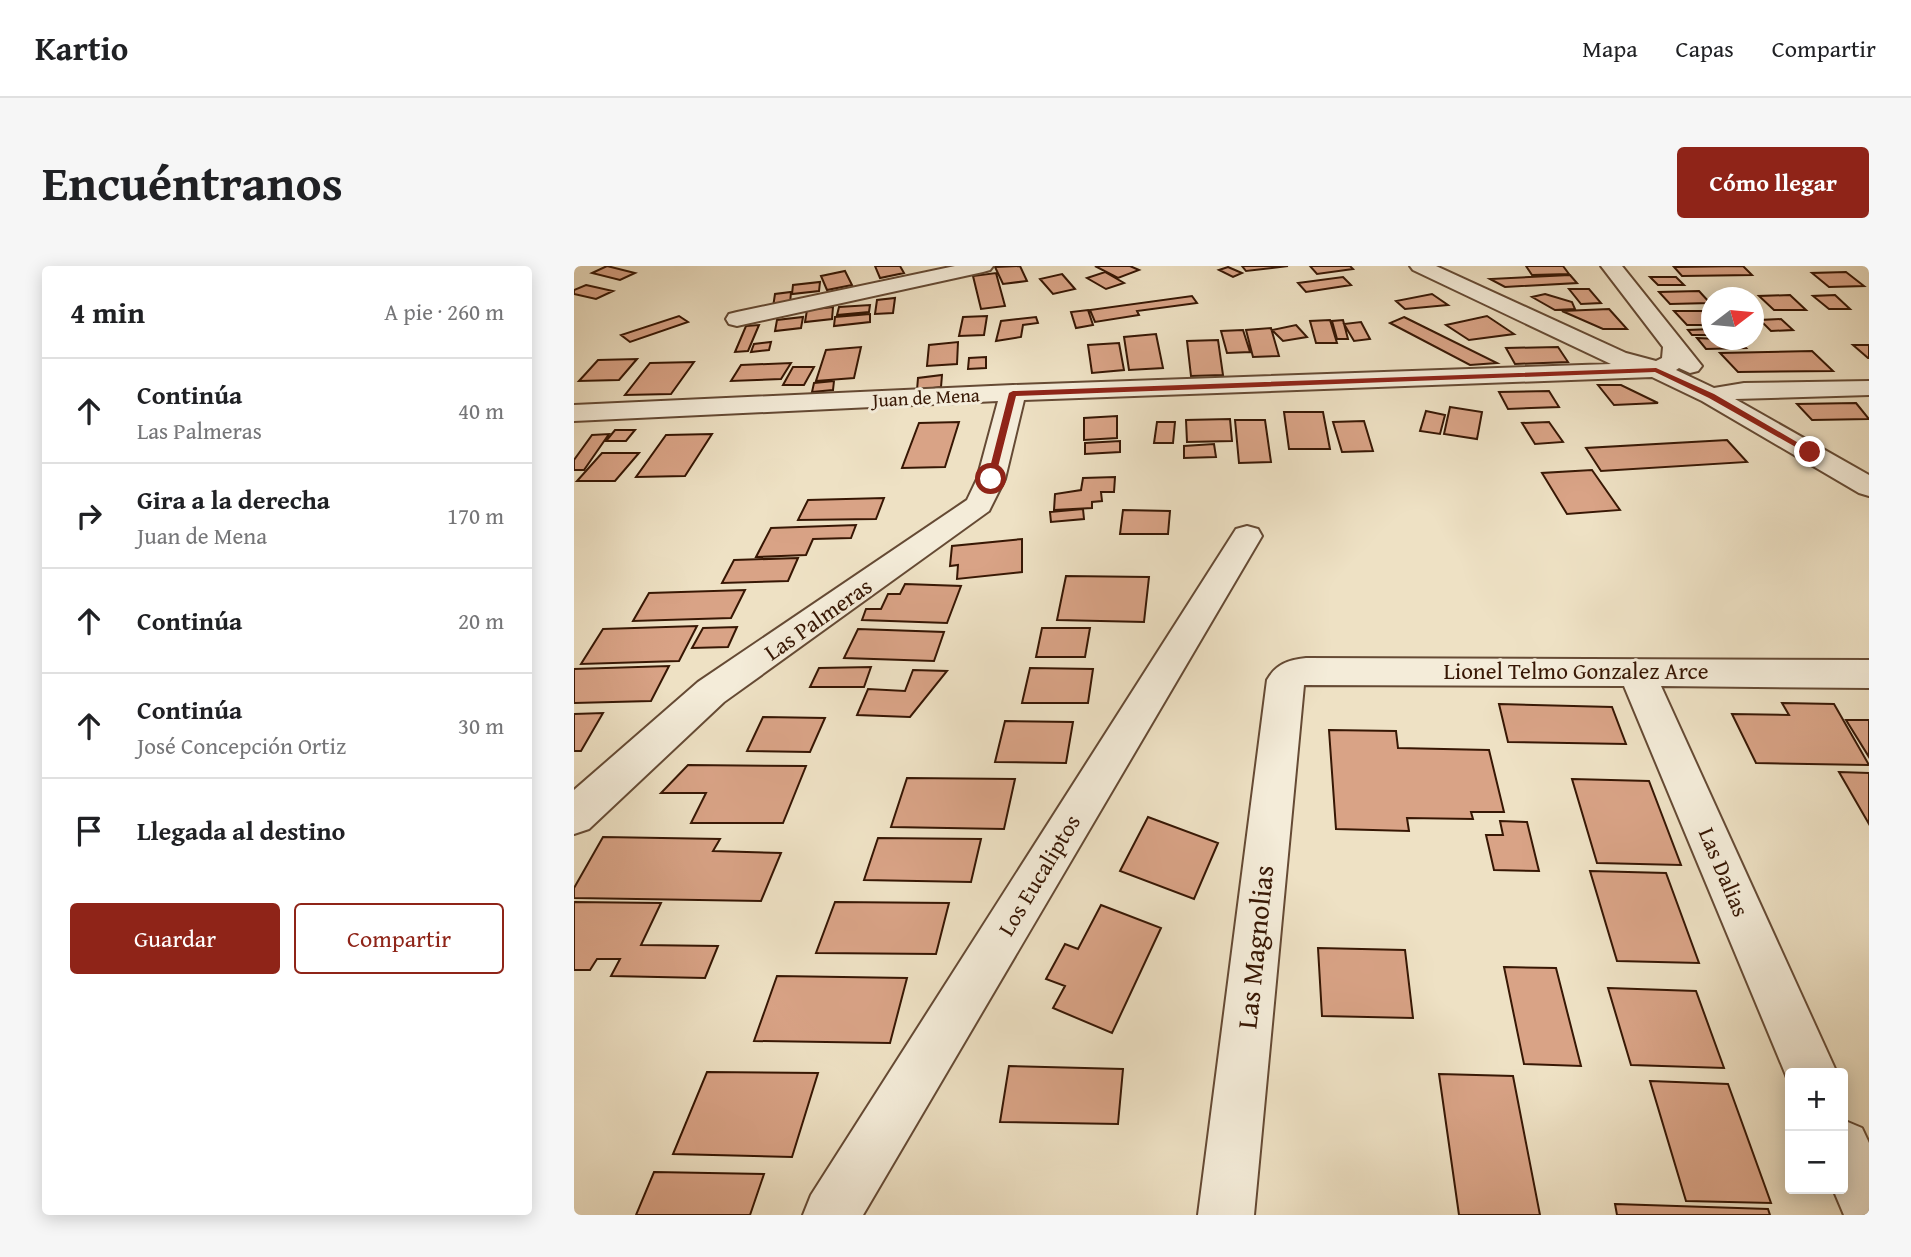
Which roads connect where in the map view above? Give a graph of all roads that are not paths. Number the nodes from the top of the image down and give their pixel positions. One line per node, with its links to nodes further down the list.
1 (983, 266): 5 (street)
2 (1420, 266): 7 (street)
3 (1444, 266): 7 (street)
4 (1611, 266): 6 (street)
5 (737, 319)
6 (1675, 346): 7 (street); 10 (street)
7 (1647, 366): 9 (street, Juan de Mena); 10 (street)
8 (1869, 388): 10 (street)
9 (1013, 393): 11 (street, Juan de Mena); 17 (street, Las Palmeras)
10 (1711, 396): 12 (street)
11 (574, 413)
12 (1869, 487)
13 (1247, 536): 21 (street, Los Eucaliptos)
14 (1636, 671): 15 (street, Lionel Telmo Gonzalez Arce); 16 (street, Lionel Telmo Gonzalez Arce); 18 (street, Las Dalias)
15 (1869, 674)
16 (1285, 680): 22 (street, Las Magnolias)
17 (574, 816)
18 (1809, 1068)
19 (1848, 1159): 20 (street)
20 (1869, 1208)
21 (831, 1215)
22 (1226, 1215)

